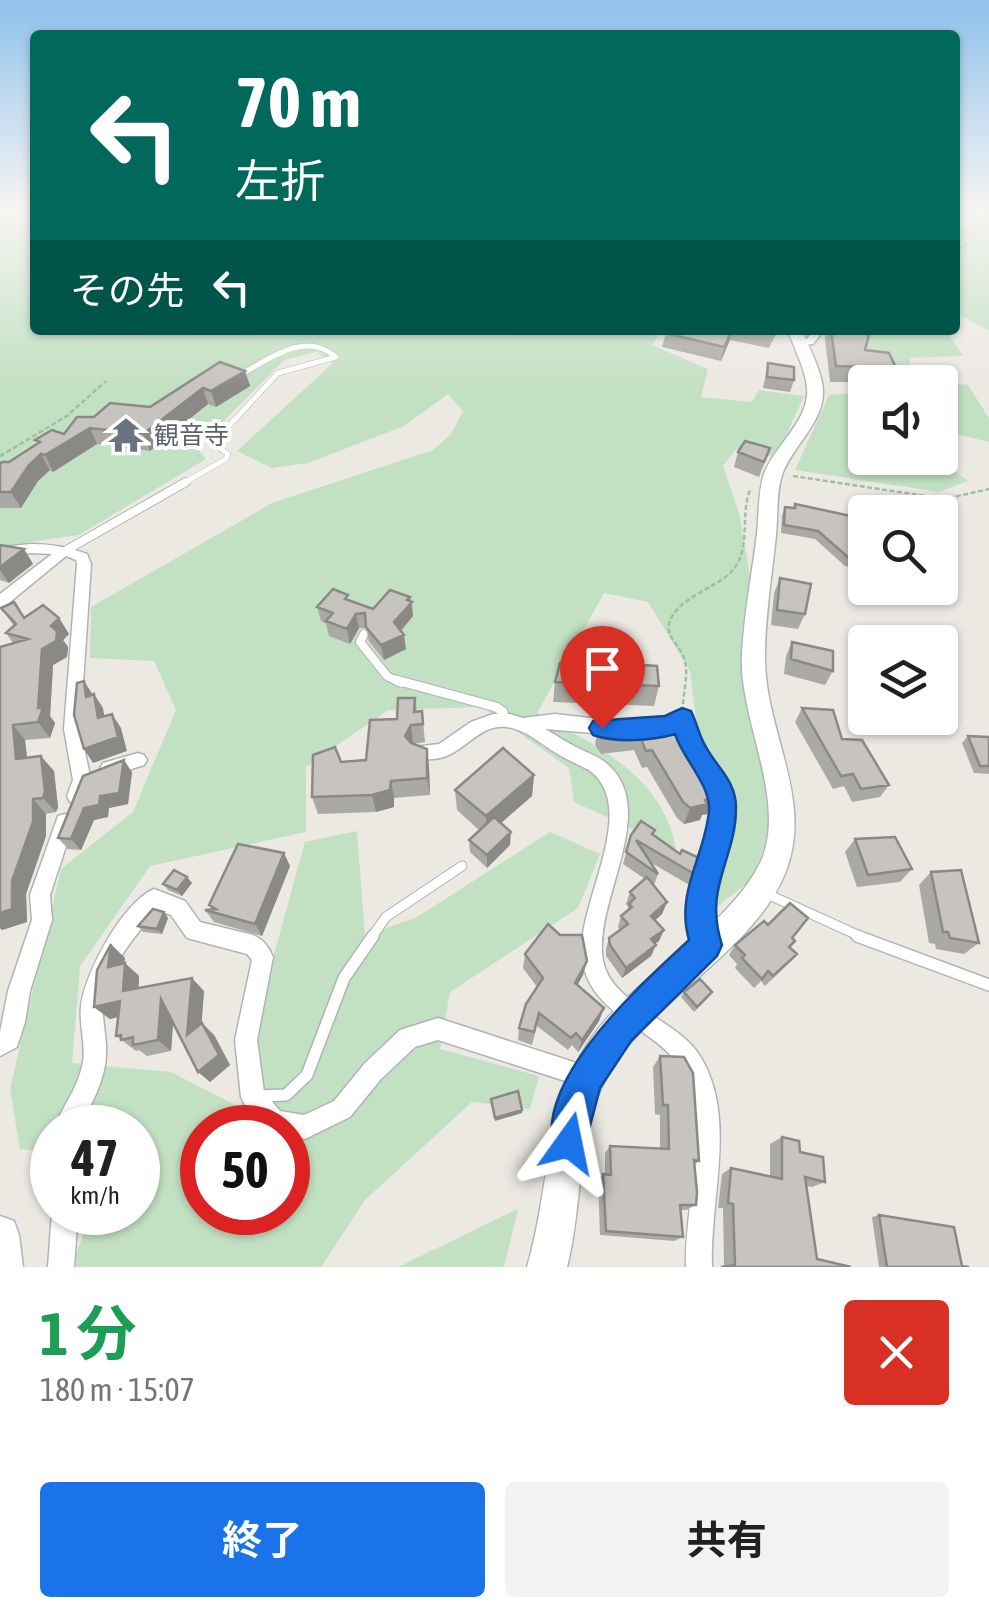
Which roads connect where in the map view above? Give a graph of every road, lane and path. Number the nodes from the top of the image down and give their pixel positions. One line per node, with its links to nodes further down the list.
1 (804, 335): 5 (main road)
2 (240, 375): 8 (lane)
3 (106, 380): 4 (path)
4 (0, 456)
5 (773, 479): 6 (path); 11 (path); 18 (main road)
6 (989, 489)
7 (0, 552): 8 (street)
8 (63, 552): 9 (street); 16 (street)
9 (0, 602)
10 (364, 634): 12 (lane)
11 (682, 718): 13 (street); 19 (street)
12 (503, 720): 13 (street); 14 (street)
13 (525, 727): 21 (street)
14 (420, 752)
15 (138, 760): 16 (street)
16 (82, 780): 22 (street)
17 (462, 866): 24 (lane)
18 (761, 892): 19 (main road); 20 (lane)
19 (706, 945): 21 (main road)
20 (989, 985)
21 (632, 1014): 23 (main road); 31 (street)
22 (0, 1045)
23 (587, 1077): 24 (street); 30 (main road)
24 (253, 1096): 25 (street)
25 (78, 1105)
26 (0, 1234): 28 (main road)
27 (63, 1235): 29 (street)
28 (3, 1267)
29 (61, 1267)
30 (547, 1267)
31 (699, 1267)

